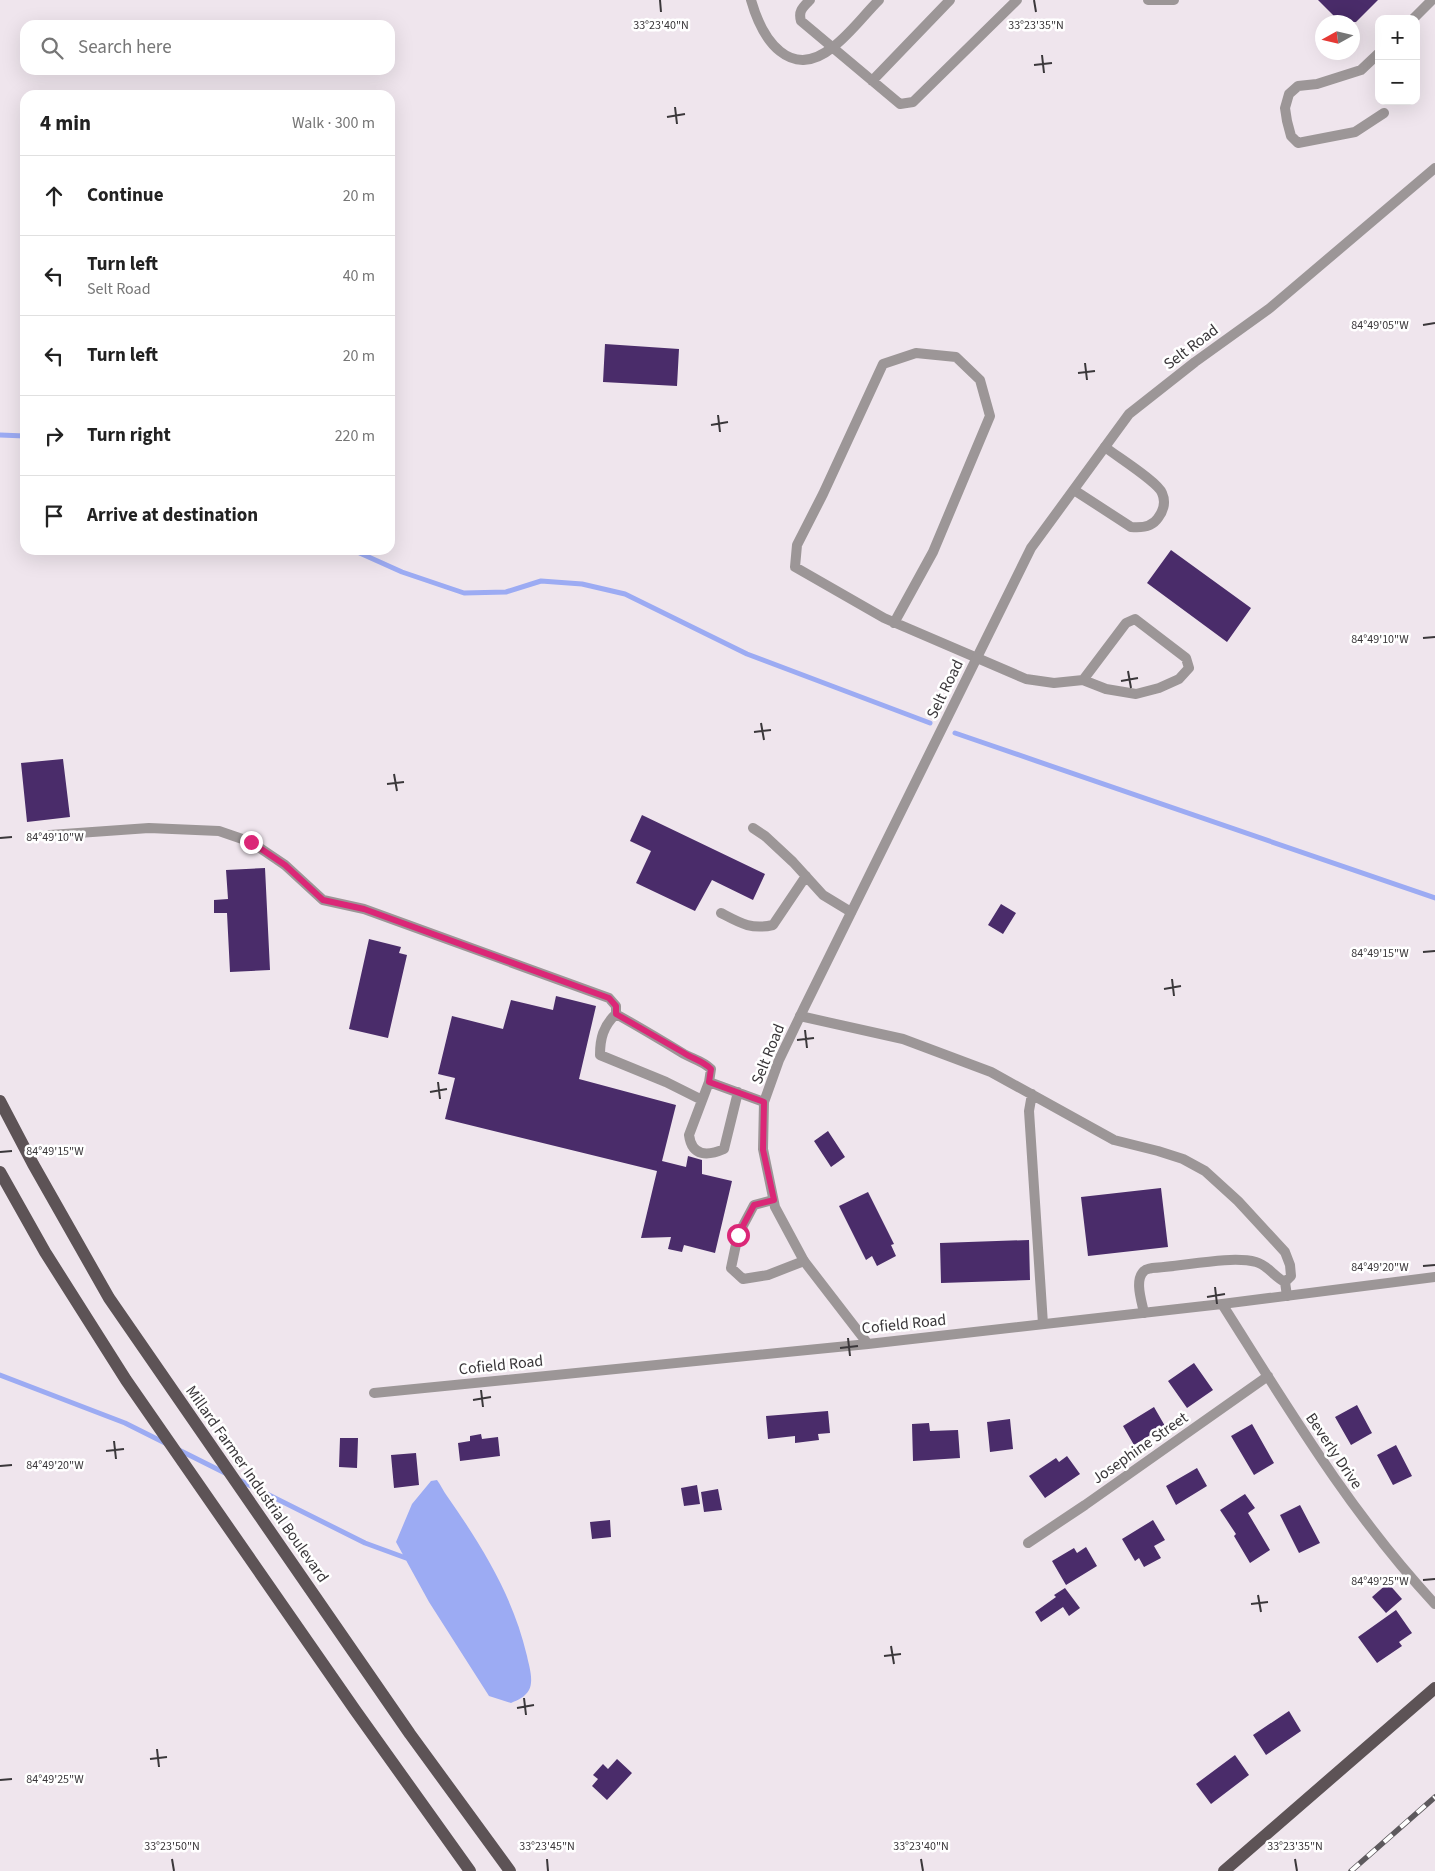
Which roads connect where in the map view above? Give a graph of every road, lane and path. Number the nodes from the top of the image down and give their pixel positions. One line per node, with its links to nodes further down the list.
1 (750, 0): 10 (street)
2 (810, 0): 10 (street)
3 (879, 0): 10 (street)
4 (950, 0): 12 (street)
5 (1017, 0): 12 (street)
6 (1148, 0): 7 (street)
7 (1174, 0)
8 (1432, 0): 9 (street)
9 (1417, 15)
10 (833, 47): 12 (street)
11 (1375, 57): 13 (street)
12 (872, 81)
13 (1384, 113)
14 (1435, 168): 15 (street, Selt Road)
15 (1105, 447): 16 (street, Selt Road); 16 (street)
16 (1074, 490): 18 (street, Selt Road)
17 (894, 623): 17 (street); 18 (street)
18 (977, 658): 19 (street); 23 (street, Selt Road)
19 (1083, 680): 19 (street)
20 (753, 828): 22 (street)
21 (50, 835): 25 (street)
22 (806, 876): 23 (street); 24 (street)
23 (851, 912): 26 (street, Selt Road)
24 (721, 913)
25 (616, 1014): 27 (street); 30 (street)
26 (800, 1016): 29 (street); 32 (street, Selt Road)
27 (709, 1082): 28 (street); 30 (street)
28 (738, 1092): 30 (street); 32 (street)
29 (1032, 1094): 37 (street); 41 (street)
30 (702, 1100)
31 (0, 1101): 49 (main road, Millard Farmer Industrial Boulevard)
32 (764, 1102): 34 (street, Selt Road)
33 (0, 1172): 48 (main road)
34 (774, 1200): 35 (street, Selt Road); 35 (street)
35 (804, 1261): 42 (street, Selt Road)
36 (1435, 1277): 38 (street, Cofield Road)
37 (1285, 1282): 38 (street); 40 (street)
38 (1287, 1296): 39 (street, Cofield Road)
39 (1222, 1304): 40 (street, Cofield Road); 43 (street, Beverly Drive)
40 (1144, 1312): 41 (street, Cofield Road)
41 (1043, 1324): 42 (street, Cofield Road)
42 (868, 1344): 44 (street, Cofield Road)
43 (1268, 1376): 45 (street, Josephine Street); 46 (street, Beverly Drive)
44 (374, 1393)
45 (1028, 1543)
46 (1435, 1604)
47 (1435, 1688): 50 (main road)
48 (470, 1871)
49 (510, 1871)
50 (1224, 1871)

